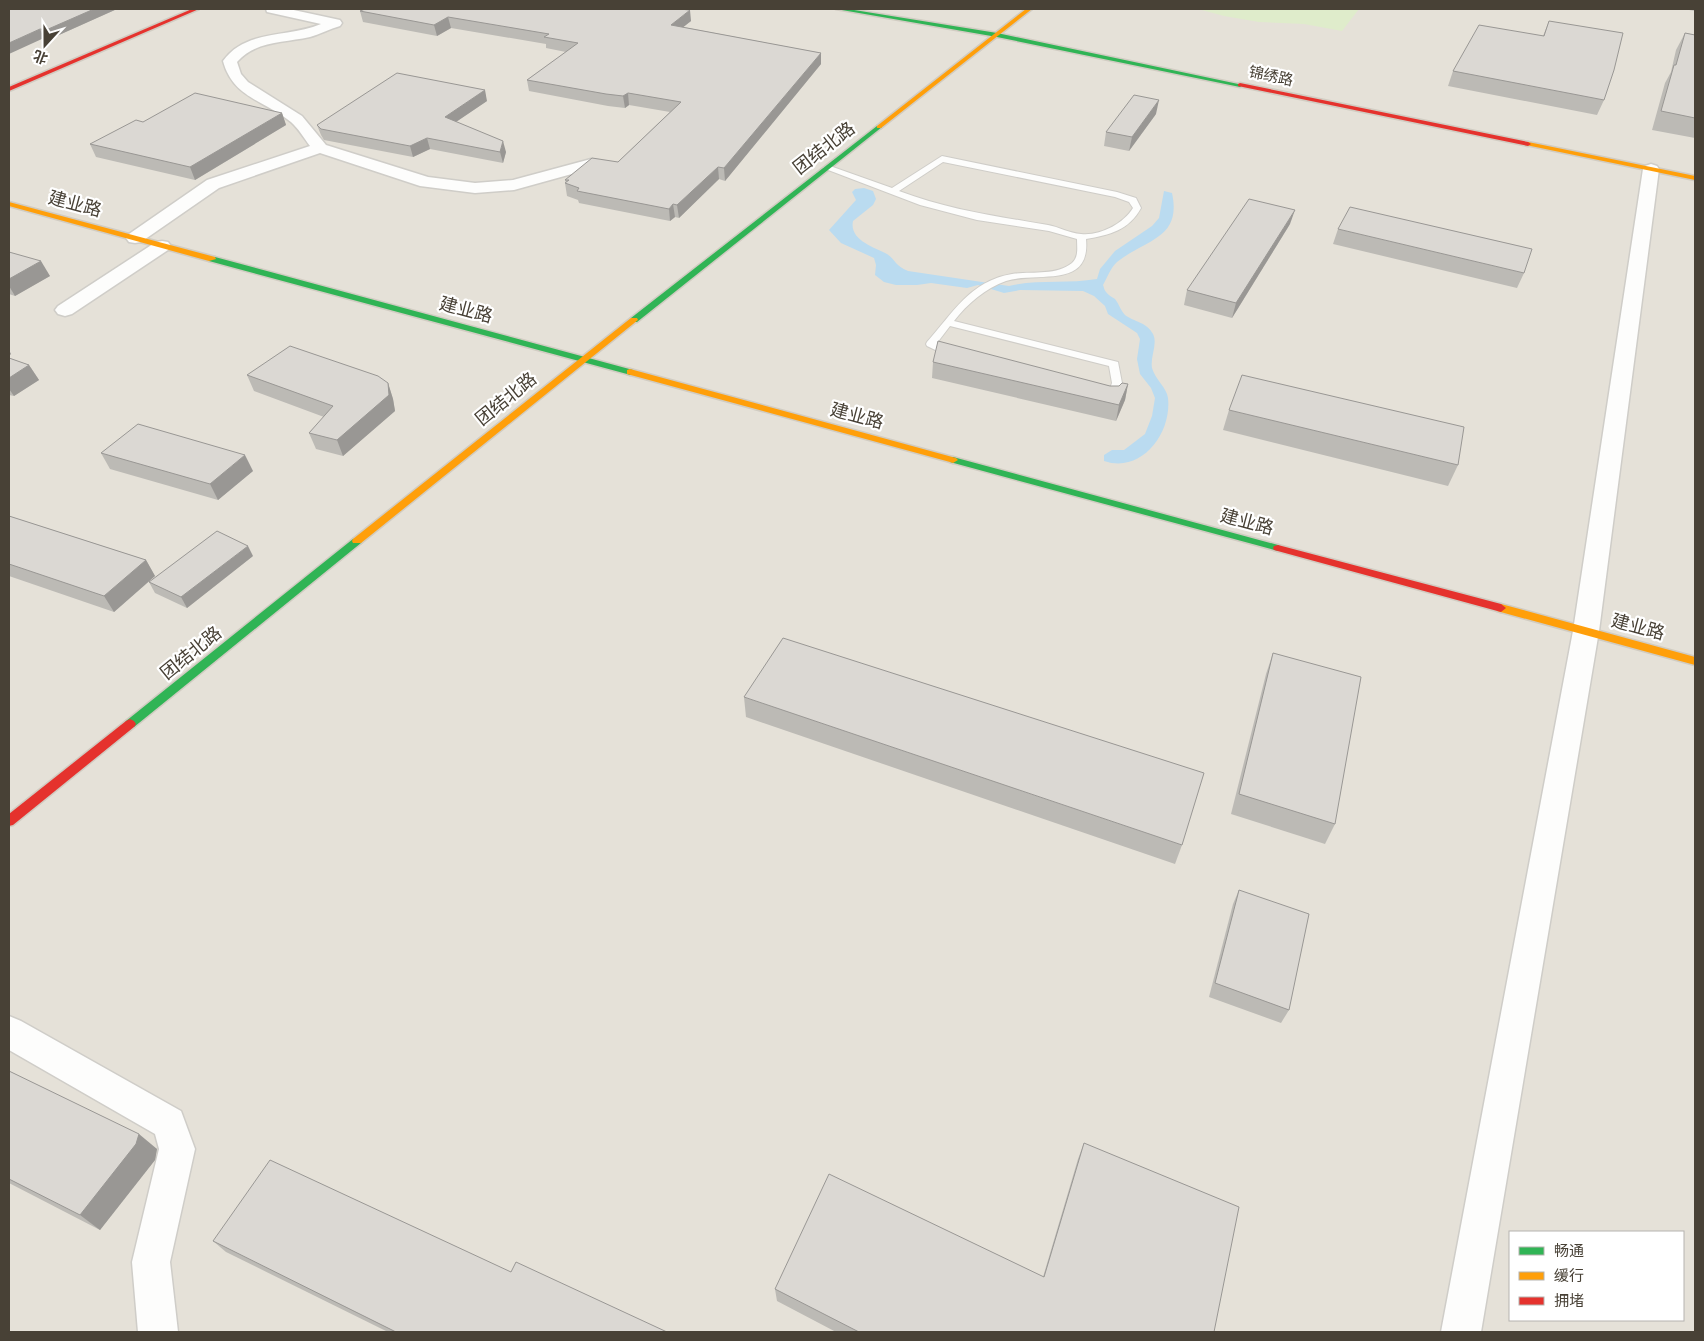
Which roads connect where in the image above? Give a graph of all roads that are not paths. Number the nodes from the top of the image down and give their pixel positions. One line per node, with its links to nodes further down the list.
1 (196, 9): 6 (street)
2 (272, 9): 7 (street)
3 (839, 9): 5 (street, 锦绣路)
4 (1029, 9): 5 (street, 团结北路)
5 (997, 35): 9 (street, 团结北路); 10 (street, 锦绣路)
6 (9, 89)
7 (320, 148): 8 (street); 15 (street)
8 (591, 164)
9 (827, 168): 12 (lane); 20 (street, 团结北路)
10 (1651, 169): 11 (street, 锦绣路); 22 (street)
11 (1695, 178)
12 (893, 191): 14 (lane); 14 (lane)
13 (9, 204): 15 (street, 建业路)
14 (1081, 237): 18 (lane)
15 (135, 238): 16 (street, 建业路)
16 (162, 246): 17 (street); 20 (street, 建业路)
17 (65, 310)
18 (949, 323): 19 (lane); 21 (lane)
19 (965, 359)
20 (584, 360): 22 (street, 建业路); 24 (street, 团结北路)
21 (1094, 393)
22 (1586, 631): 23 (street, 建业路); 27 (street)
23 (1695, 661)
24 (9, 821)
25 (9, 1032): 26 (street)
26 (158, 1332)
27 (1461, 1332)

